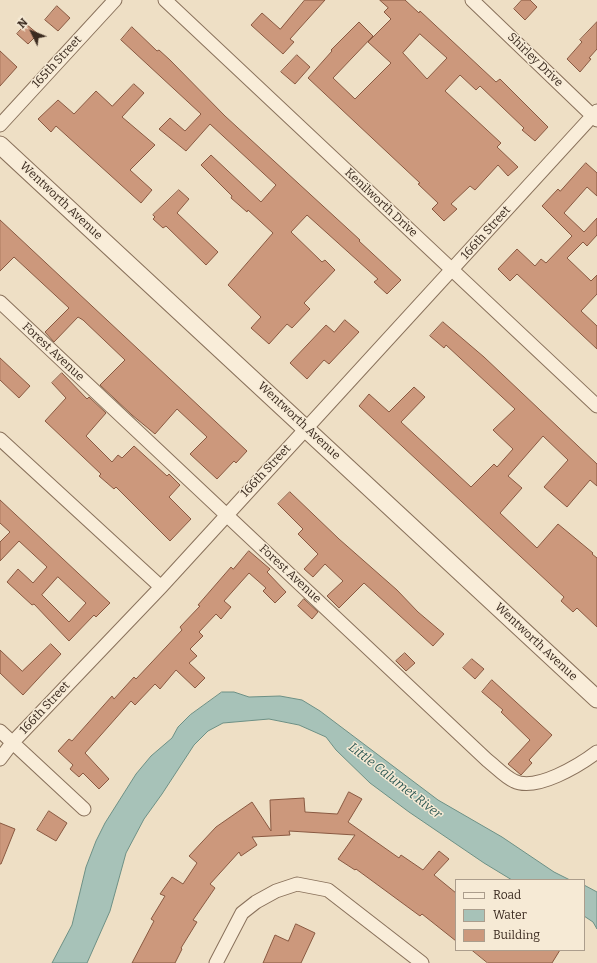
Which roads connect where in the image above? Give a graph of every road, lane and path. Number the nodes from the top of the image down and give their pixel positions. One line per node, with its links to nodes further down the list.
1 (115, 0): 5 (street, 165th Street)
2 (165, 0): 7 (street, Kenilworth Drive)
3 (472, 0): 4 (street, Shirley Drive)
4 (596, 116): 7 (street, 166th Street)
5 (0, 125)
6 (0, 145): 10 (street, Wentworth Avenue)
7 (453, 270): 9 (street, Kenilworth Drive); 10 (street, 166th Street)
8 (0, 302): 12 (street, Forest Avenue)
9 (597, 406)
10 (306, 427): 12 (street, 166th Street); 14 (street, Wentworth Avenue)
11 (0, 439): 13 (street)
12 (227, 514): 13 (street, 166th Street); 17 (street, Forest Avenue)
13 (160, 586): 16 (street, 166th Street)
14 (597, 698)
15 (0, 731): 16 (street)
16 (12, 743): 18 (street, 166th Street); 19 (street)
17 (597, 752)
18 (0, 759)
19 (84, 809)
20 (216, 963): 21 (street)
21 (422, 963)

